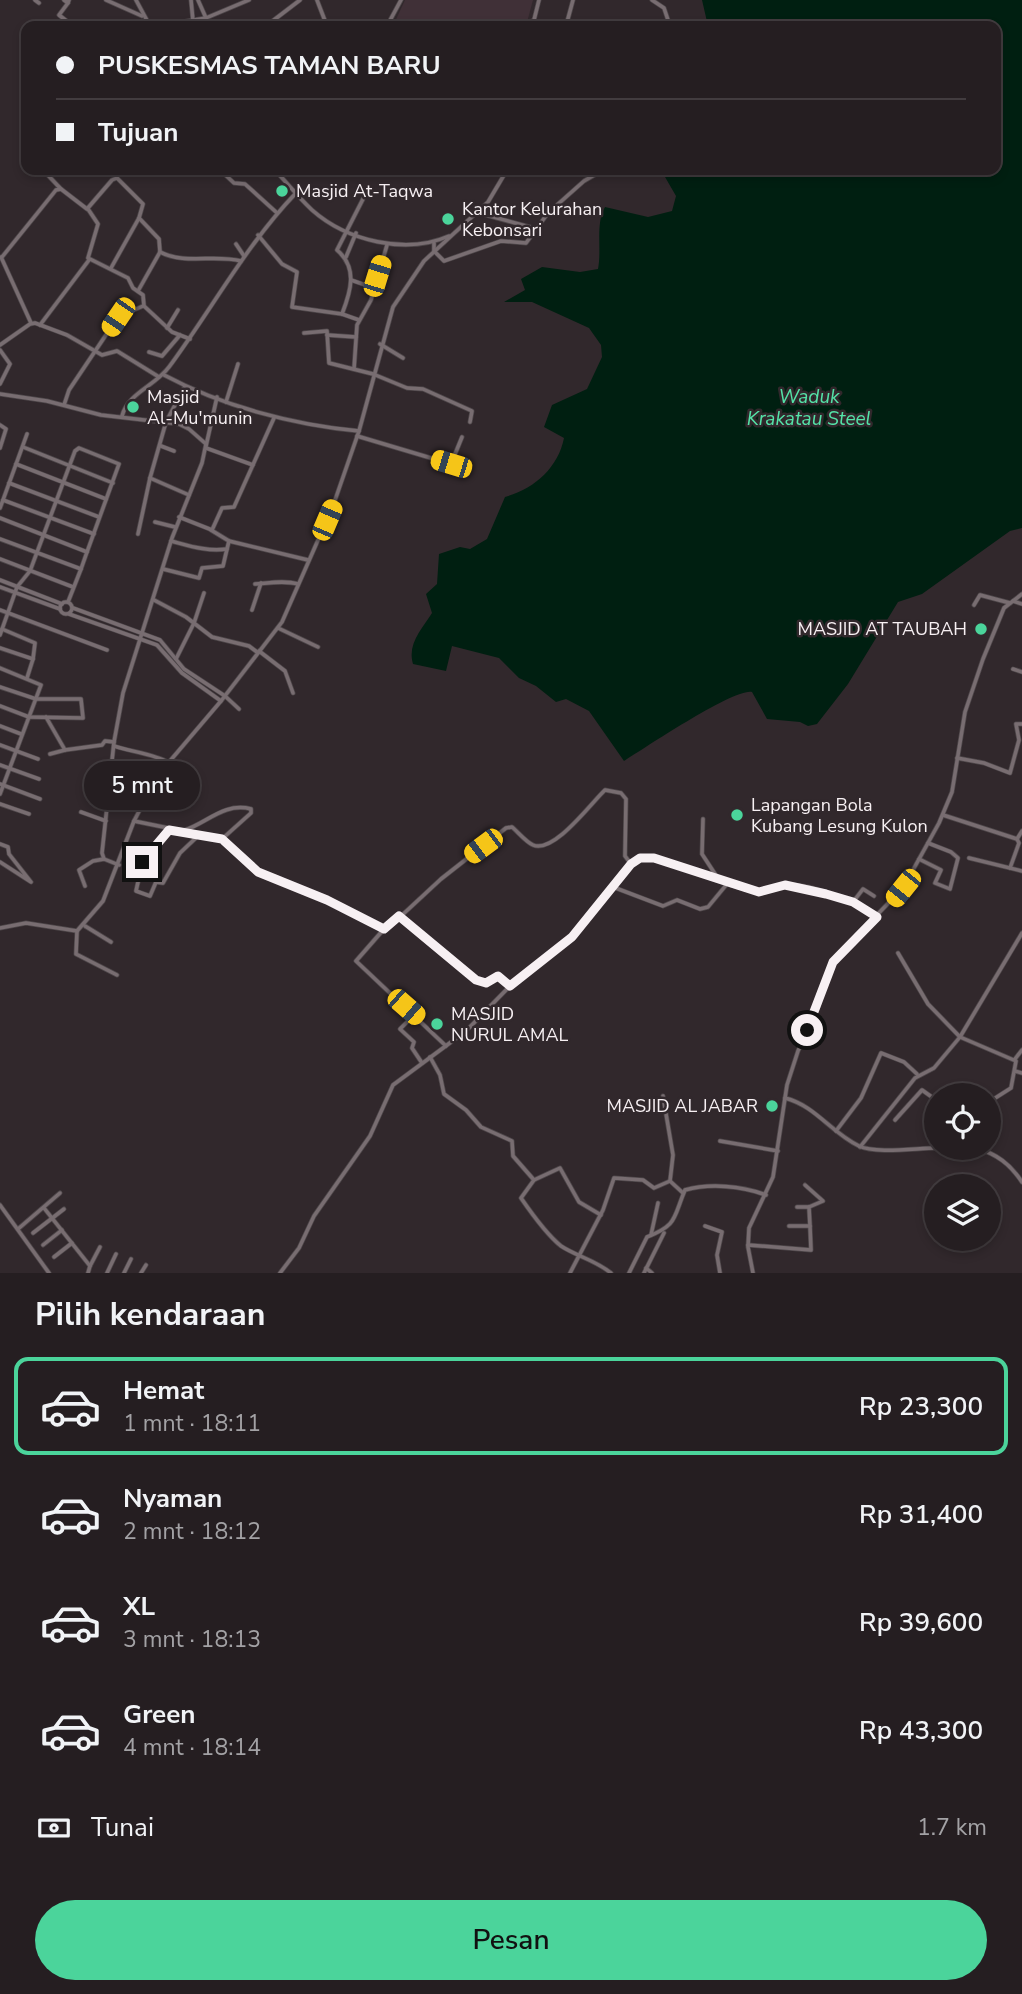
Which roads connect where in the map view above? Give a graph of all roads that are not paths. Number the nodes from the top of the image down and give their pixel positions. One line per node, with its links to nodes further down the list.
1 (106, 0): 15 (street)
2 (136, 0): 15 (street)
3 (191, 0): 17 (street)
4 (198, 0): 16 (street)
5 (230, 0): 14 (street)
6 (249, 0): 14 (street)
7 (300, 0): 21 (street)
8 (317, 0): 22 (street)
9 (401, 0): 23 (street)
10 (539, 0): 24 (street)
11 (573, 0): 25 (street)
12 (652, 0): 26 (street)
13 (67, 1): 18 (street)
14 (233, 6): 16 (street)
15 (142, 16): 19 (street)
16 (206, 18): 17 (street)
17 (194, 20): 20 (street)
18 (67, 21)
19 (146, 21)
20 (188, 21)
21 (273, 21)
22 (325, 21)
23 (390, 21)
24 (532, 21)
25 (567, 21)
26 (668, 21)
27 (48, 175): 32 (street)
28 (225, 175): 36 (street)
29 (280, 175): 33 (street)
30 (504, 175): 37 (street)
31 (594, 175): 39 (street)
32 (61, 189): 35 (street); 49 (street)
33 (296, 192): 36 (street); 40 (street)
34 (363, 199): 40 (street)
35 (87, 209): 38 (street); 52 (street)
36 (276, 212): 43 (street)
37 (479, 213): 39 (street); 42 (street)
38 (139, 218): 48 (street); 53 (street)
39 (537, 229): 47 (street)
40 (347, 230): 41 (street); 50 (street)
41 (356, 233): 46 (street); 50 (street)
42 (452, 234): 44 (street); 47 (street)
43 (258, 235): 51 (street); 59 (street)
44 (434, 243): 46 (street); 47 (street)
45 (236, 244): 51 (street)
46 (387, 245): 55 (street)
47 (434, 251): 69 (street)
48 (160, 252): 51 (street); 56 (street)
49 (1, 256): 61 (street)
50 (346, 257): 54 (street)
51 (242, 259): 68 (street)
52 (89, 260): 53 (street); 62 (street)
53 (111, 268): 56 (street)
54 (351, 280): 55 (street); 59 (street)
55 (374, 288): 60 (street)
56 (138, 291): 57 (street)
57 (144, 306): 63 (street); 71 (street)
58 (178, 310): 63 (street)
59 (342, 314): 60 (street)
60 (359, 320): 67 (street)
61 (31, 323): 62 (street); 70 (street)
62 (40, 325): 71 (street)
63 (167, 328): 65 (street)
64 (304, 332): 66 (street)
65 (180, 335): 68 (street); 72 (street)
66 (327, 335): 67 (street); 75 (street)
67 (356, 337): 75 (street)
68 (190, 340): 77 (street)
69 (380, 344): 73 (street); 76 (street)
70 (0, 348): 78 (street)
71 (94, 352): 77 (street); 83 (street)
72 (149, 352)
73 (403, 358)
74 (238, 364): 82 (street)
75 (354, 369): 76 (street)
76 (373, 374): 87 (street); 90 (street)
77 (162, 377): 79 (street); 84 (street)
78 (0, 384)
79 (185, 386): 81 (street); 86 (street)
80 (0, 394): 83 (street)
81 (217, 397): 82 (street); 95 (street)
82 (226, 401): 85 (street)
83 (64, 405): 84 (street)
84 (121, 416): 86 (street)
85 (274, 418): 90 (street); 99 (street)
86 (166, 422): 93 (street); 95 (street)
87 (470, 422)
88 (0, 425): 92 (street)
89 (27, 434): 94 (street)
90 (358, 434): 91 (street); 126 (street)
91 (462, 437)
92 (0, 445)
93 (161, 446): 96 (street); 100 (street)
94 (23, 447): 97 (street); 98 (street)
95 (206, 447): 99 (street); 104 (street)
96 (174, 451)
97 (16, 464): 101 (street); 102 (street)
98 (70, 465): 102 (street); 103 (street); 103 (street)
99 (253, 465): 115 (street)
100 (150, 478): 104 (street); 117 (street)
101 (9, 483): 105 (street); 107 (street)
102 (62, 483): 106 (street); 107 (street)
103 (113, 483): 106 (street)
104 (189, 495): 110 (street)
105 (3, 499): 108 (street); 112 (street)
106 (106, 499): 109 (street)
107 (56, 500): 109 (street); 112 (street)
108 (0, 508)
109 (100, 517): 116 (street)
110 (179, 517): 114 (street); 115 (street)
111 (0, 518): 118 (street)
112 (50, 518): 116 (street); 118 (street)
113 (155, 522): 114 (street)
114 (175, 527): 120 (street)
115 (211, 530): 121 (street)
116 (94, 534): 123 (street)
117 (138, 534)
118 (43, 535): 123 (street); 124 (street)
119 (0, 539): 124 (street)
120 (171, 541): 122 (street); 128 (street)
121 (229, 541): 122 (street); 126 (street)
122 (227, 549): 128 (street)
123 (87, 552): 127 (street)
124 (37, 553): 127 (street); 129 (street)
125 (0, 559): 129 (street)
126 (307, 560): 133 (street)
127 (81, 569): 136 (street)
128 (163, 569): 141 (street)
129 (30, 570): 135 (street); 136 (street)
130 (0, 580): 135 (street)
131 (261, 583): 132 (street); 133 (street); 150 (street)
132 (255, 584)
133 (298, 584): 154 (street)
134 (1, 587): 137 (street); 139 (street)
135 (17, 587): 137 (street); 144 (street)
136 (74, 587): 142 (street)
137 (15, 593): 149 (street); 151 (street)
138 (204, 593): 153 (street)
139 (0, 595)
140 (1020, 595): 143 (street)
141 (154, 600): 153 (street); 156 (street)
142 (68, 602): 144 (street); 147 (street)
143 (1011, 602): 145 (street); 146 (street); 185 (street)
144 (62, 604): 149 (street)
145 (1022, 604)
146 (974, 605)
147 (73, 608): 152 (street); 156 (street)
148 (0, 610): 151 (street)
149 (60, 610): 152 (street)
150 (252, 610)
151 (8, 613): 155 (street); 160 (street)
152 (69, 614): 157 (street)
153 (194, 623): 161 (street); 163 (street)
154 (278, 628): 158 (street); 161 (street)
155 (1, 631): 162 (street)
156 (144, 632): 157 (street); 163 (street)
157 (141, 638): 172 (street); 180 (street)
158 (318, 647)
159 (0, 648): 162 (street)
160 (107, 650)
161 (258, 652): 169 (street); 170 (street)
162 (33, 659): 167 (street)
163 (176, 659): 170 (street)
164 (0, 668): 167 (street)
165 (1013, 669): 166 (street)
166 (1022, 672)
167 (27, 678): 171 (street)
168 (0, 687): 171 (street)
169 (293, 693)
170 (225, 696): 172 (street); 174 (street)
171 (36, 699): 175 (street); 176 (street)
172 (221, 701): 187 (street)
173 (0, 706): 175 (street)
174 (239, 709)
175 (29, 717): 176 (street); 179 (street)
176 (46, 717): 182 (street)
177 (1022, 724): 185 (street)
178 (0, 726): 179 (street)
179 (21, 734): 183 (street)
180 (114, 744): 182 (street); 187 (street); 199 (street)
181 (0, 745): 183 (street)
182 (65, 750): 184 (street)
183 (16, 751): 186 (street); 189 (street)
184 (50, 754)
185 (957, 758): 197 (street)
186 (38, 759)
187 (167, 762): 200 (street)
188 (0, 765): 189 (street)
189 (9, 769): 190 (street); 191 (street)
190 (39, 779)
191 (2, 785): 192 (street); 193 (street)
192 (0, 794)
193 (40, 799)
194 (0, 804): 196 (street)
195 (81, 812): 199 (street)
196 (29, 814)
197 (943, 815): 206 (street); 208 (street)
198 (703, 819): 218 (street)
199 (106, 821): 211 (street)
200 (134, 821): 201 (street); 215 (street)
201 (169, 830): 202 (street); 204 (street)
202 (182, 831): 204 (street); 205 (street)
203 (1022, 831): 206 (street)
204 (199, 834): 205 (street)
205 (222, 839): 227 (street)
206 (1017, 839): 216 (street)
207 (0, 844): 209 (street)
208 (928, 844): 212 (street); 212 (street)
209 (9, 852): 213 (street); 213 (street)
210 (969, 858): 216 (street)
211 (104, 859): 215 (street); 219 (street)
212 (919, 859): 224 (street)
213 (1, 862)
214 (631, 864): 218 (street); 220 (street); 223 (street)
215 (119, 865): 225 (street)
216 (1010, 868): 217 (street)
217 (1022, 871)
218 (727, 884): 220 (street); 222 (street)
219 (85, 886)
220 (613, 887): 233 (street)
221 (874, 896): 222 (street)
222 (853, 902): 224 (street)
223 (400, 917): 227 (street); 233 (street)
224 (877, 917): 247 (street)
225 (85, 926): 228 (street); 230 (street)
226 (0, 928): 228 (street)
227 (384, 929): 236 (street)
228 (77, 931): 232 (street)
229 (1022, 933): 235 (street)
230 (111, 942)
231 (898, 953): 235 (street)
232 (117, 975)
233 (510, 986): 236 (street)
234 (407, 1022): 240 (street)
235 (960, 1037): 239 (street); 243 (street)
236 (446, 1046): 238 (street)
237 (1022, 1050): 239 (street)
238 (430, 1057): 240 (street); 255 (street)
239 (1015, 1059): 241 (street)
240 (422, 1063): 295 (street)
241 (1015, 1071): 242 (street); 245 (street)
242 (1022, 1073)
243 (918, 1075): 249 (street); 251 (street)
244 (924, 1092): 248 (street)
245 (1001, 1095)
246 (663, 1096): 256 (street)
247 (785, 1098): 249 (street); 253 (street)
248 (895, 1120)
249 (836, 1131): 251 (street)
250 (720, 1141): 253 (street)
251 (860, 1147): 252 (street)
252 (924, 1148)
253 (778, 1151): 261 (street)
254 (1001, 1159): 257 (street)
255 (534, 1180): 268 (street); 282 (street)
256 (670, 1181): 260 (street); 268 (street)
257 (1022, 1182)
258 (805, 1185): 265 (street)
259 (60, 1193): 266 (street)
260 (683, 1193): 261 (street); 275 (street)
261 (766, 1195): 280 (street)
262 (658, 1203): 277 (street)
263 (0, 1205): 273 (street)
264 (797, 1207): 265 (street)
265 (809, 1207): 272 (street)
266 (44, 1208): 269 (street); 273 (street)
267 (65, 1209): 269 (street)
268 (601, 1215): 282 (street)
269 (53, 1219): 274 (street); 276 (street)
270 (705, 1226): 299 (street)
271 (789, 1226): 272 (street)
272 (810, 1226): 280 (street)
273 (18, 1229): 290 (street)
274 (62, 1230): 278 (street); 279 (street)
275 (664, 1231): 277 (street); 288 (street)
276 (33, 1233)
277 (651, 1235): 298 (street)
278 (72, 1243): 284 (street); 287 (street)
279 (43, 1245)
280 (748, 1245): 300 (street)
281 (100, 1247): 287 (street)
282 (579, 1252): 296 (street); 297 (street)
283 (116, 1254): 292 (street)
284 (54, 1257)
285 (131, 1259): 293 (street)
286 (146, 1265): 294 (street)
287 (90, 1266): 291 (street)
288 (645, 1271): 289 (street)
289 (652, 1272)
290 (50, 1273)
291 (88, 1273)
292 (107, 1273)
293 (124, 1273)
294 (141, 1273)
295 (280, 1273)
296 (570, 1273)
297 (611, 1273)
298 (629, 1273)
299 (720, 1273)
300 (753, 1273)

